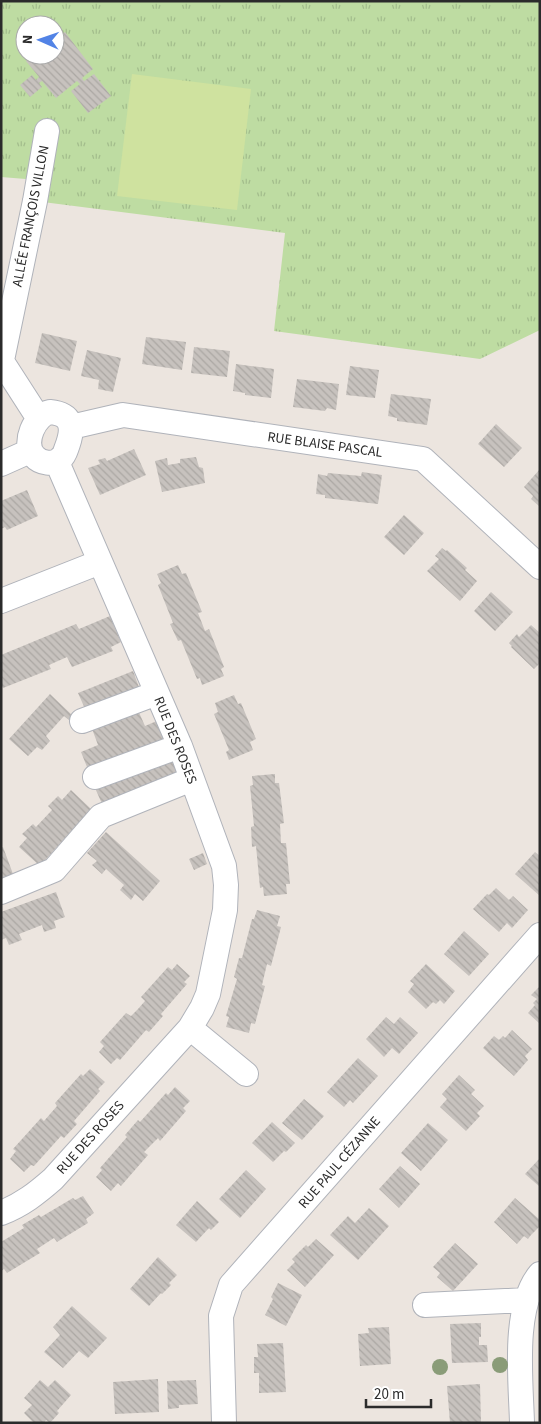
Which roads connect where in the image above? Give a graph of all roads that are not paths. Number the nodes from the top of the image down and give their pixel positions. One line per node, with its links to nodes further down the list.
1 (46, 131): 2 (street, ALLÉE FRANÇOIS VILLON)
2 (2, 360): 3 (street)
3 (39, 419): 4 (street); 5 (street)
4 (71, 427): 6 (street); 9 (street, RUE BLAISE PASCAL)
5 (30, 451): 6 (street); 7 (street)
6 (57, 462): 8 (street, RUE DES ROSES)
7 (1, 464)
8 (100, 562): 10 (street); 11 (street, RUE DES ROSES)
9 (540, 567)
10 (1, 602)
11 (158, 693): 12 (street); 13 (street, RUE DES ROSES)
12 (82, 721)
13 (180, 746): 14 (street); 15 (street, RUE DES ROSES)
14 (96, 778)
15 (192, 779): 16 (street); 18 (street, RUE DES ROSES)
16 (1, 892)
17 (540, 935): 24 (street, RUE PAUL CÉZANNE)
18 (190, 1028): 19 (street); 20 (street, RUE DES ROSES)
19 (246, 1074)
20 (1, 1213)
21 (540, 1274): 22 (street)
22 (526, 1300): 23 (street); 25 (street)
23 (425, 1305)
24 (224, 1423)
25 (522, 1423)

